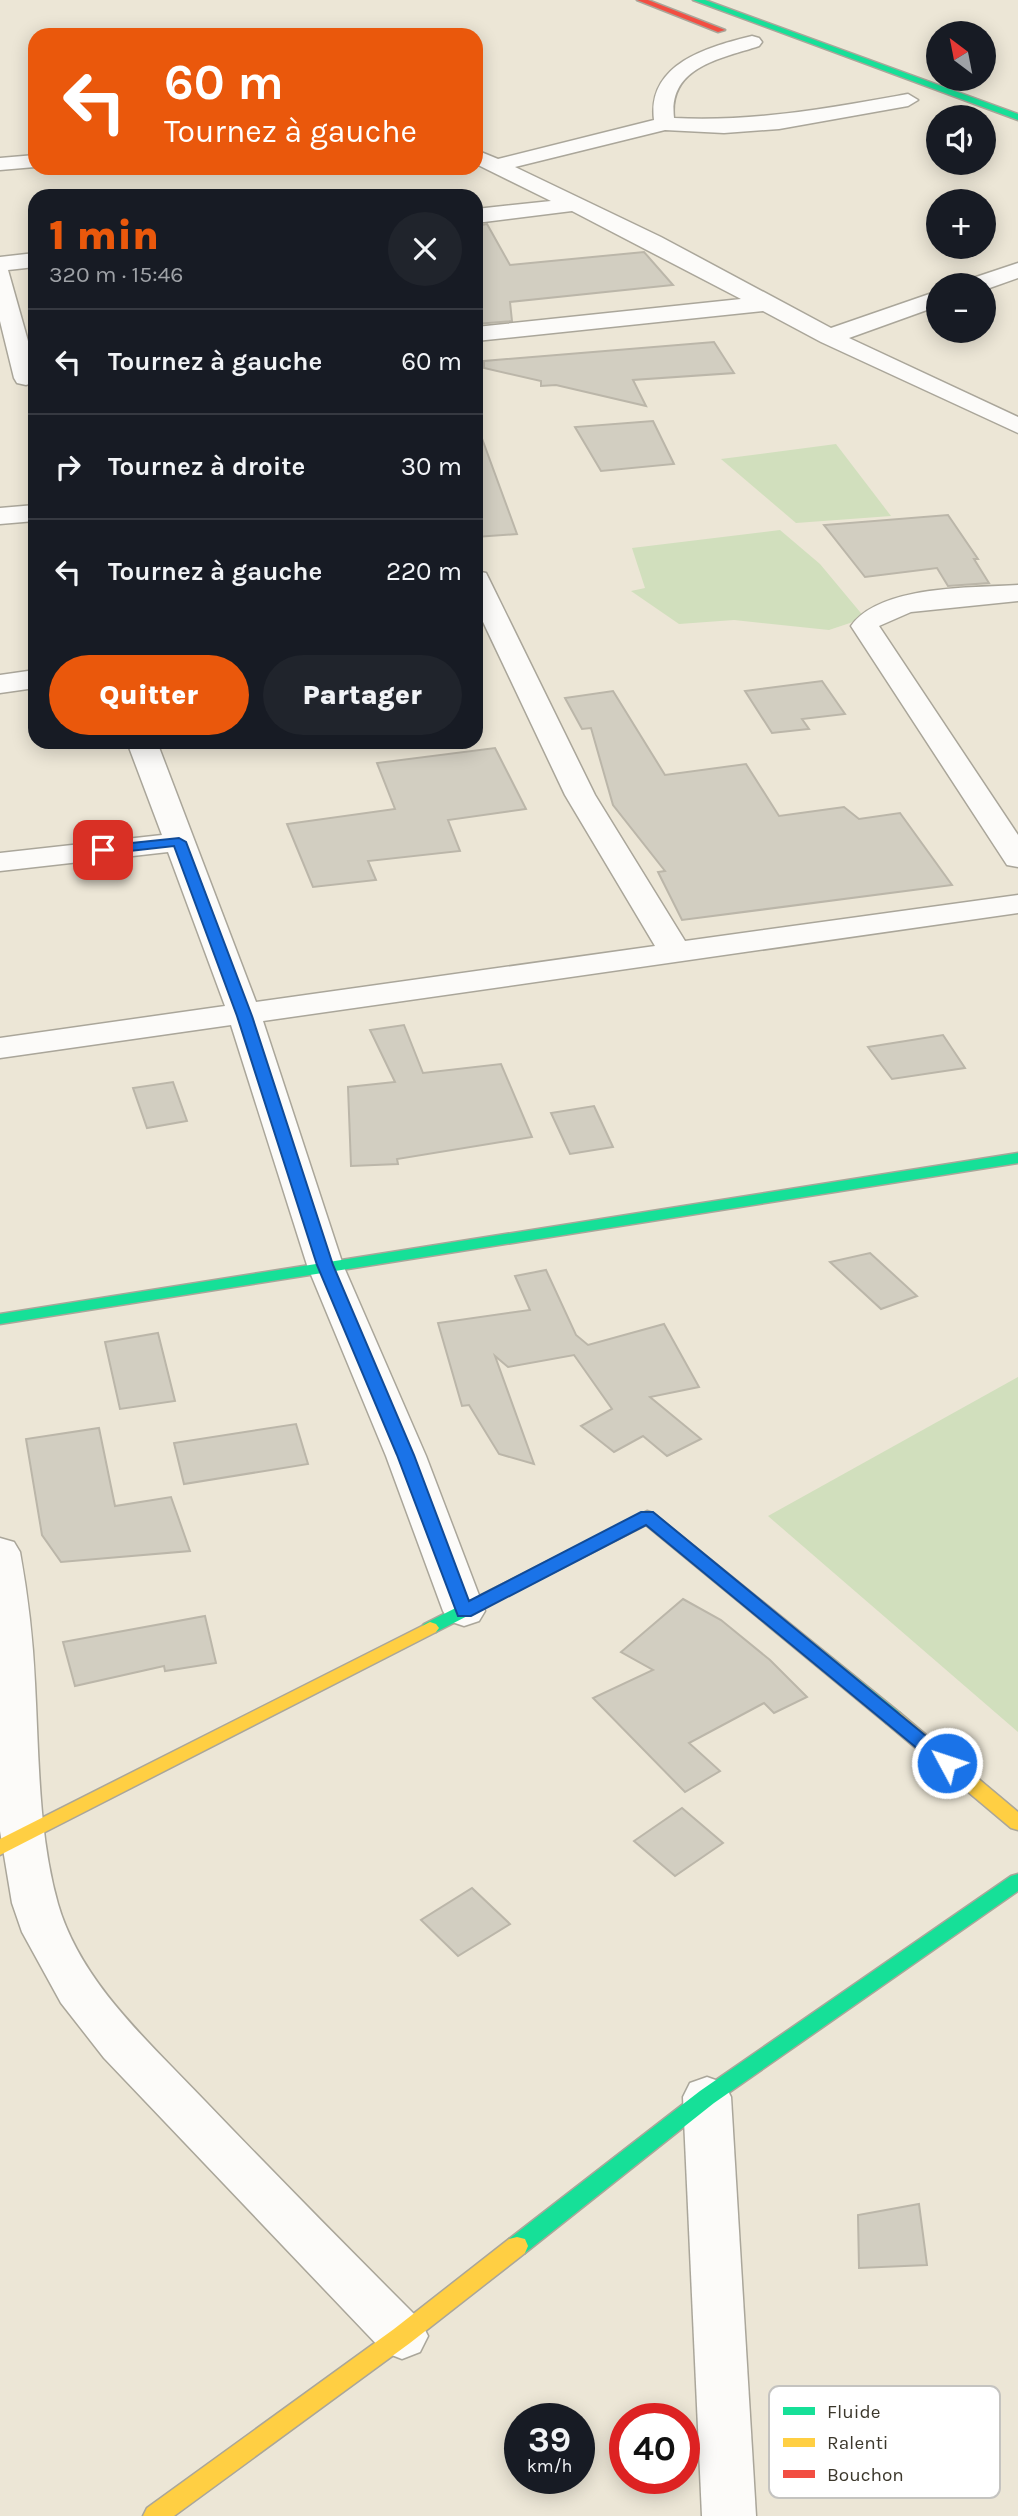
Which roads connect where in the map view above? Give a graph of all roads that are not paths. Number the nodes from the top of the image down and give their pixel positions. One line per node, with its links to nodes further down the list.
1 (641, 0): 3 (main road)
2 (697, 0): 6 (main road)
3 (758, 44): 7 (street)
4 (882, 91): 5 (main road)
5 (913, 102): 7 (street)
6 (1018, 117)
7 (665, 124): 11 (street)
8 (483, 159): 11 (street)
9 (28, 162): 10 (street)
10 (0, 164)
11 (497, 165): 12 (street)
12 (576, 204): 13 (street); 20 (street)
13 (483, 215)
14 (28, 262): 15 (street)
15 (0, 264)
16 (1018, 270): 18 (street)
17 (0, 274): 23 (street)
18 (996, 278)
19 (926, 302): 22 (street)
20 (769, 303): 21 (street); 22 (street)
21 (483, 333)
22 (829, 337): 27 (street)
23 (28, 368)
24 (28, 378): 25 (street)
25 (0, 381)
26 (1007, 397): 27 (street)
27 (975, 407): 28 (street)
28 (1018, 426)
29 (28, 514): 30 (street)
30 (0, 516)
31 (1018, 593): 37 (street)
32 (483, 594): 40 (street)
33 (28, 680): 34 (street)
34 (0, 684)
35 (145, 749): 36 (street)
36 (179, 842): 38 (street); 41 (street)
37 (1018, 858)
38 (0, 862)
39 (1018, 904): 40 (street)
40 (675, 952): 41 (street)
41 (245, 1016): 42 (street); 44 (street)
42 (0, 1048)
43 (1018, 1158): 44 (main road)
44 (325, 1265): 45 (main road); 47 (street)
45 (0, 1320)
46 (0, 1552): 49 (street)
47 (464, 1611): 48 (main road); 49 (main road)
48 (1018, 1823)
49 (11, 1843): 52 (street)
50 (1018, 1881): 51 (main road)
51 (707, 2097): 52 (main road); 54 (street)
52 (402, 2336): 53 (main road)
53 (155, 2516)
54 (729, 2516)

